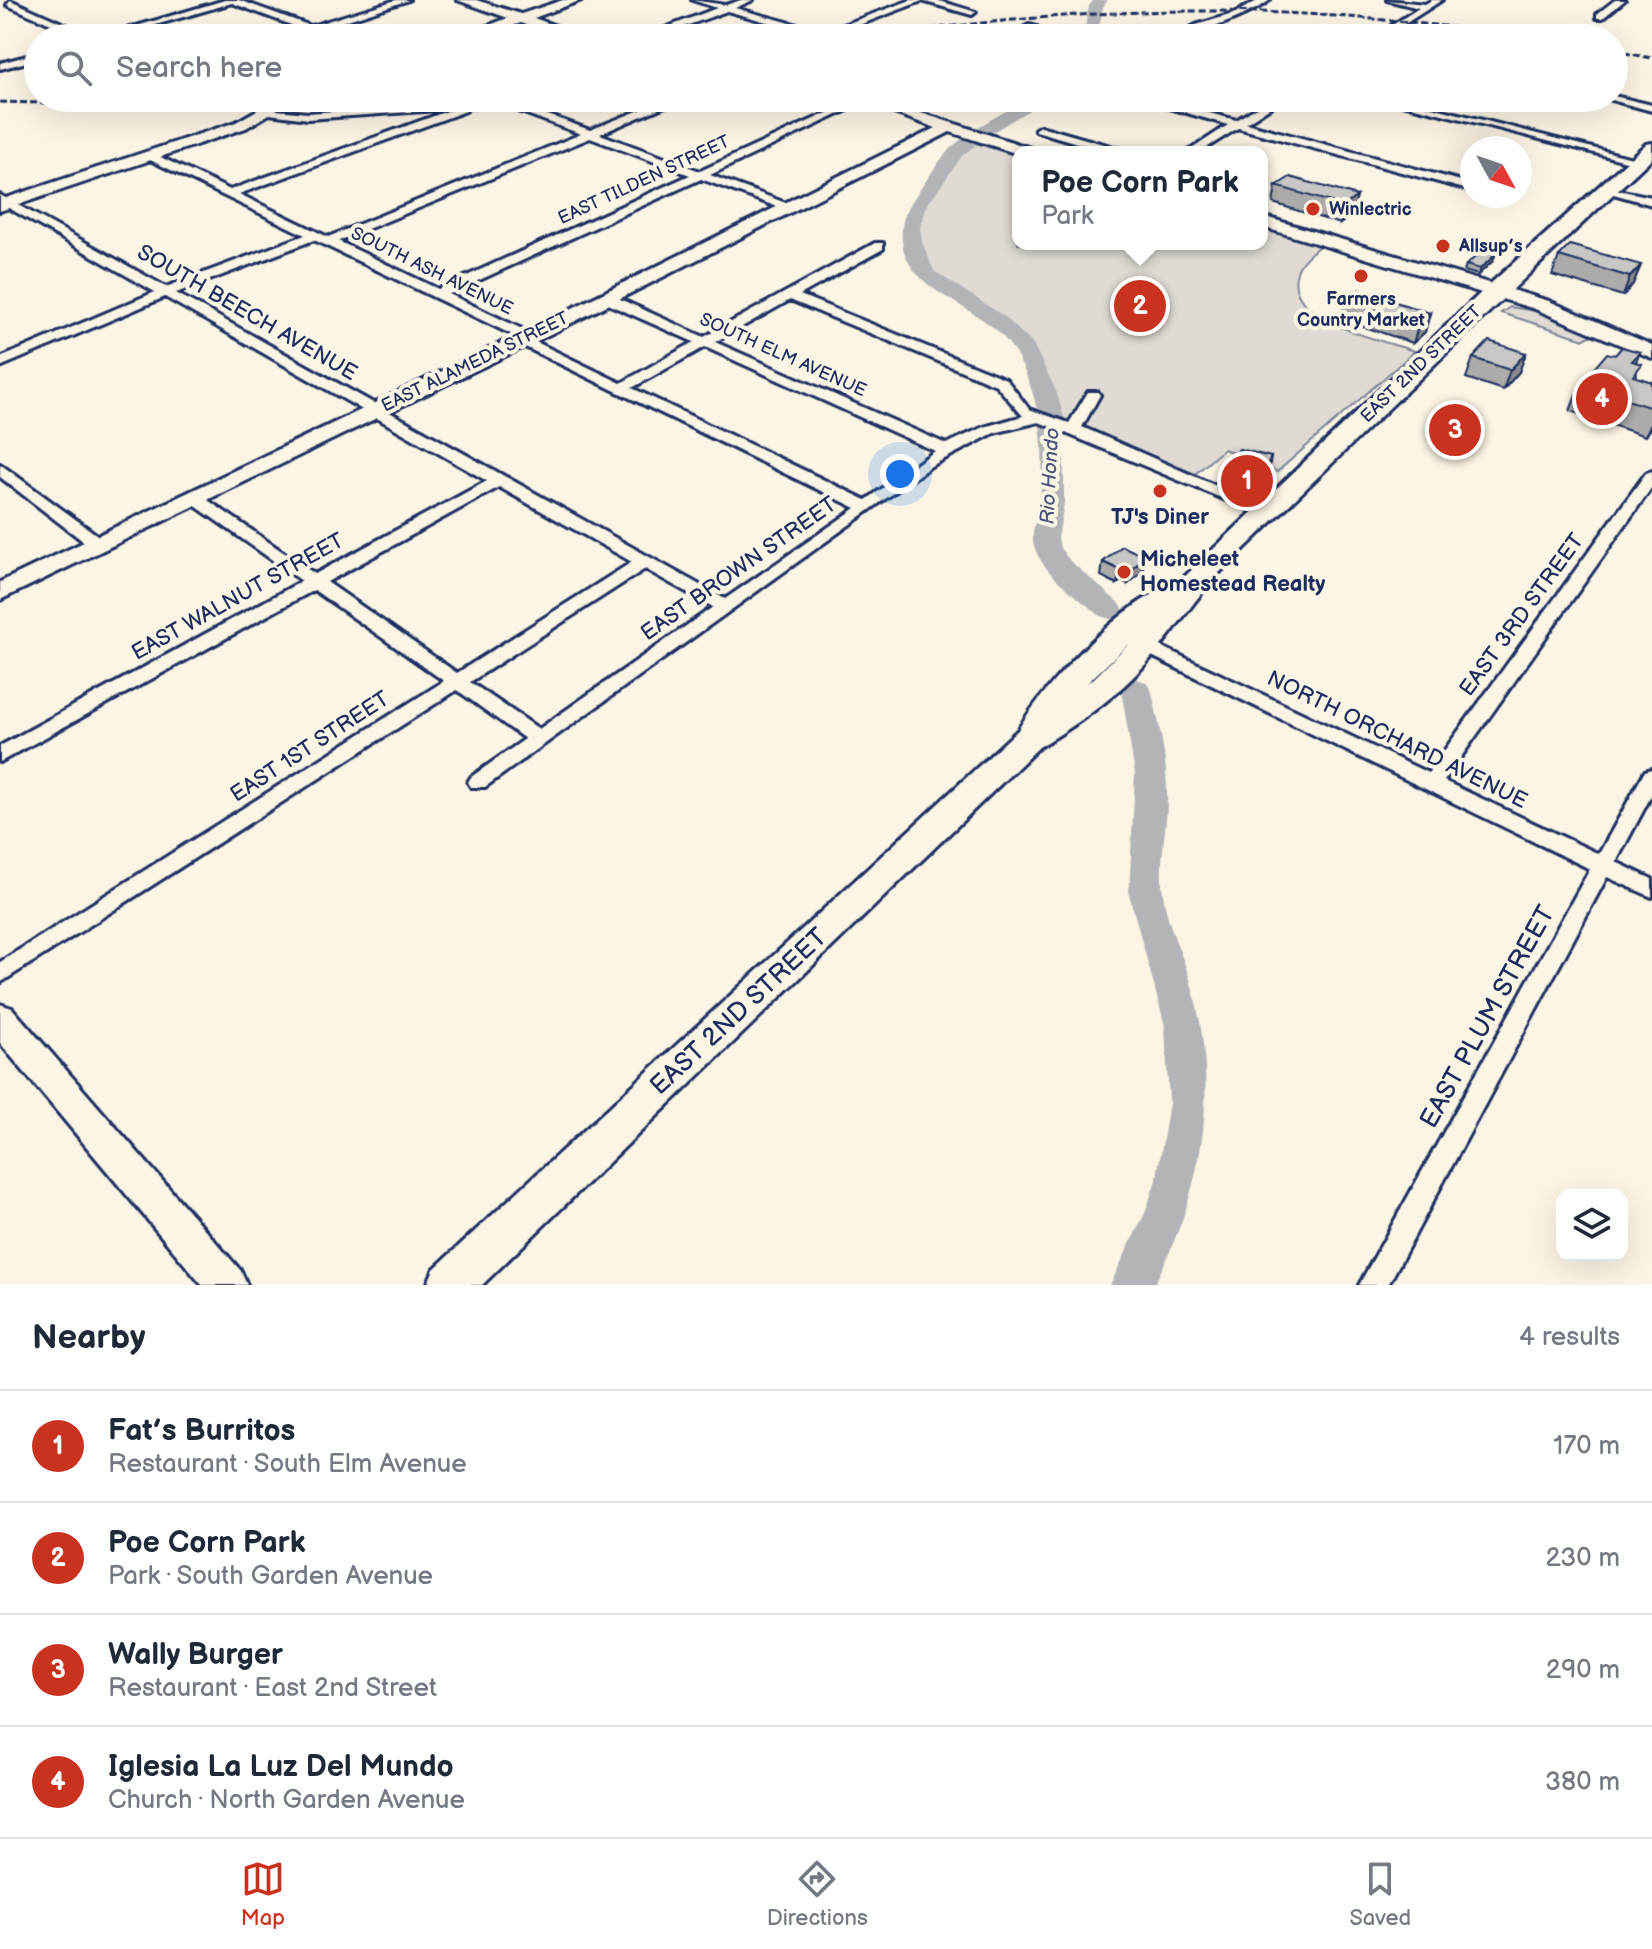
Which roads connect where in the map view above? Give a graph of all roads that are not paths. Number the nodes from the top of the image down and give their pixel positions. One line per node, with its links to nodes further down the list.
1 (24, 0): 14 (street)
2 (233, 0): 21 (street); 22 (street)
3 (405, 0): 23 (street)
4 (463, 0): 19 (street)
5 (576, 0): 19 (street)
6 (696, 0): 16 (street)
7 (749, 0): 16 (street)
8 (919, 0): 28 (street)
9 (926, 0): 17 (street)
10 (1266, 0): 29 (street)
11 (1391, 0): 15 (street)
12 (1438, 0): 15 (street)
13 (1621, 0): 18 (street)
14 (5, 5): 20 (street)
15 (1426, 7): 30 (street)
16 (725, 8): 26 (street); 27 (street)
17 (972, 12)
18 (1600, 16)
19 (521, 18): 24 (street); 25 (street)
20 (55, 24)
21 (149, 24)
22 (298, 24)
23 (327, 24)
24 (503, 24)
25 (539, 24)
26 (682, 24)
27 (784, 24)
28 (855, 24)
29 (1209, 24)
30 (1399, 24)
31 (24, 60): 32 (street)
32 (0, 66)
33 (1628, 102): 34 (street)
34 (1652, 108)
35 (267, 112): 54 (street)
36 (277, 112): 37 (street)
37 (355, 112)
38 (453, 112): 58 (street)
39 (530, 112): 49 (street)
40 (644, 112): 49 (street)
41 (839, 112): 55 (street, EAST TILDEN STREET)
42 (905, 112): 48 (street)
43 (1191, 112): 46 (street)
44 (1257, 112): 46 (street)
45 (1448, 112): 53 (street)
46 (1237, 125): 51 (street); 56 (street)
47 (1040, 129): 50 (street)
48 (957, 130): 52 (street); 61 (street, EAST ALAMEDA STREET)
49 (590, 134): 55 (street); 63 (street)
50 (1099, 146)
51 (1202, 146)
52 (1012, 147)
53 (1645, 155): 57 (main road, EAST 2ND STREET)
54 (150, 156): 58 (street, SOUTH ASH AVENUE); 60 (street)
55 (700, 175): 61 (street); 67 (street, EAST TILDEN STREET)
56 (1460, 185)
57 (1607, 189): 59 (street); 65 (main road, EAST 2ND STREET)
58 (230, 194): 63 (street, SOUTH ASH AVENUE)
59 (1652, 201)
60 (3, 202): 66 (street, SOUTH BEECH AVENUE)
61 (790, 208): 69 (street, EAST ALAMEDA STREET)
62 (1268, 223): 65 (street)
63 (321, 238): 66 (street); 67 (street, SOUTH ASH AVENUE)
64 (879, 246): 68 (street)
65 (1497, 290): 72 (street); 85 (main road, EAST 2ND STREET)
66 (166, 292): 73 (street); 76 (street, SOUTH BEECH AVENUE)
67 (439, 294): 70 (street, SOUTH ASH AVENUE)
68 (791, 296): 71 (street); 77 (street)
69 (606, 298): 70 (street, EAST ALAMEDA STREET); 71 (street, SOUTH ELM AVENUE)
70 (525, 339): 74 (street, SOUTH ASH AVENUE); 76 (street, EAST ALAMEDA STREET)
71 (704, 342): 74 (street); 79 (street, SOUTH ELM AVENUE)
72 (1652, 352)
73 (1, 361)
74 (620, 389): 84 (street, SOUTH ASH AVENUE)
75 (1093, 395): 78 (street)
76 (374, 411): 82 (street, SOUTH BEECH AVENUE); 83 (street, EAST ALAMEDA STREET)
77 (1040, 418): 78 (street); 79 (street, EAST BROWN STREET)
78 (1069, 427): 85 (street)
79 (944, 449): 84 (street, EAST BROWN STREET)
80 (0, 469): 86 (street)
81 (1652, 476): 97 (street, EAST 3RD STREET)
82 (498, 481): 87 (street, SOUTH BEECH AVENUE); 88 (street, EAST WALNUT STREET)
83 (193, 497): 86 (street, EAST ALAMEDA STREET); 88 (street)
84 (867, 507): 90 (street, EAST BROWN STREET)
85 (1268, 512): 91 (main road, EAST 2ND STREET)
86 (98, 544): 89 (street, EAST ALAMEDA STREET)
87 (645, 561): 90 (street, SOUTH BEECH AVENUE); 92 (street, EAST 1ST STREET)
88 (316, 582): 92 (street); 94 (street, EAST WALNUT STREET)
89 (0, 592)
90 (724, 606): 93 (street, EAST BROWN STREET)
91 (1133, 639): 97 (street, NORTH ORCHARD AVENUE); 103 (main road, EAST 2ND STREET)
92 (457, 681): 93 (street); 100 (street, EAST 1ST STREET)
93 (538, 738): 96 (street, EAST BROWN STREET)
94 (0, 755)
95 (1652, 776): 98 (street, EAST PLUM STREET)
96 (478, 782)
97 (1432, 783): 98 (street, NORTH ORCHARD AVENUE)
98 (1604, 866): 99 (street, NORTH ORCHARD AVENUE); 104 (street, EAST PLUM STREET)
99 (1652, 889)
100 (0, 974)
101 (0, 1018): 102 (street)
102 (227, 1285)
103 (450, 1285)
104 (1373, 1285)

